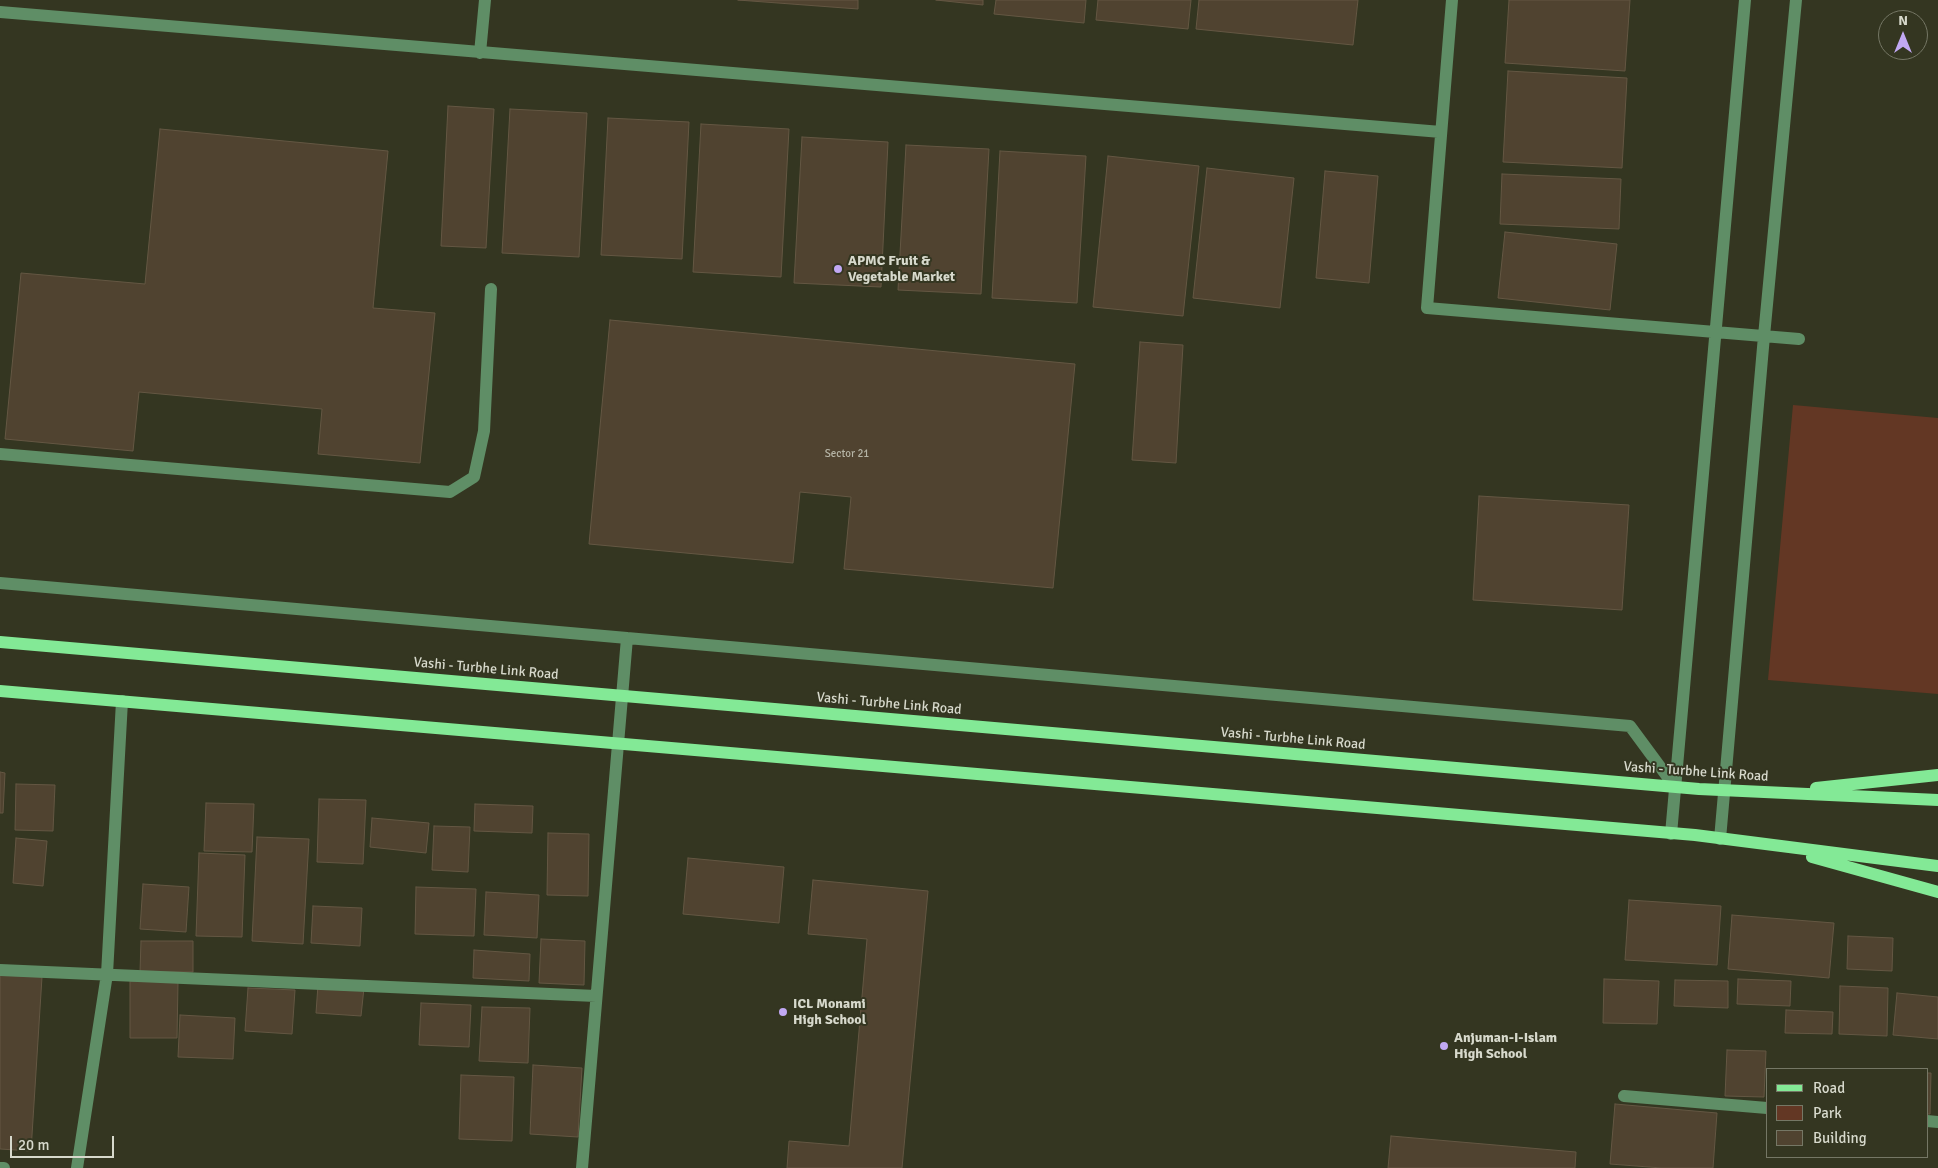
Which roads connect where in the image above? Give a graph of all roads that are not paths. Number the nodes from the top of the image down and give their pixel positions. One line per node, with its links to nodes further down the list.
1 (485, 0): 6 (street)
2 (1452, 0): 7 (street)
3 (1745, 0): 9 (street)
4 (1796, 0): 10 (street)
5 (0, 12): 6 (street)
6 (480, 53): 7 (street)
7 (1441, 132): 9 (street)
8 (491, 289): 12 (street)
9 (1715, 332): 10 (street); 21 (street)
10 (1764, 336): 11 (street); 22 (street)
11 (1799, 339)
12 (0, 454)
13 (0, 583): 14 (street)
14 (627, 638): 17 (street); 21 (street)
15 (0, 642): 17 (main road, Vashi - Turbhe Link Road)
16 (0, 691): 18 (main road)
17 (622, 696): 19 (street); 21 (main road, Vashi - Turbhe Link Road)
18 (122, 701): 19 (main road); 31 (street)
19 (618, 744): 25 (main road); 32 (street)
20 (1938, 775): 23 (main road)
21 (1675, 787): 22 (main road, Vashi - Turbhe Link Road); 25 (street)
22 (1723, 790): 23 (main road, Vashi - Turbhe Link Road); 26 (street)
23 (1776, 793): 24 (main road)
24 (1938, 800)
25 (1672, 834): 26 (main road)
26 (1720, 839): 27 (main road)
27 (1772, 845): 28 (main road); 29 (main road)
28 (1938, 866)
29 (1938, 892)
30 (0, 970): 31 (street)
31 (107, 974): 32 (street); 37 (street)
32 (596, 996): 38 (street)
33 (1624, 1096): 34 (street)
34 (1766, 1108)
35 (0, 1168): 36 (street)
36 (4, 1168)
37 (77, 1168)
38 (582, 1168)

